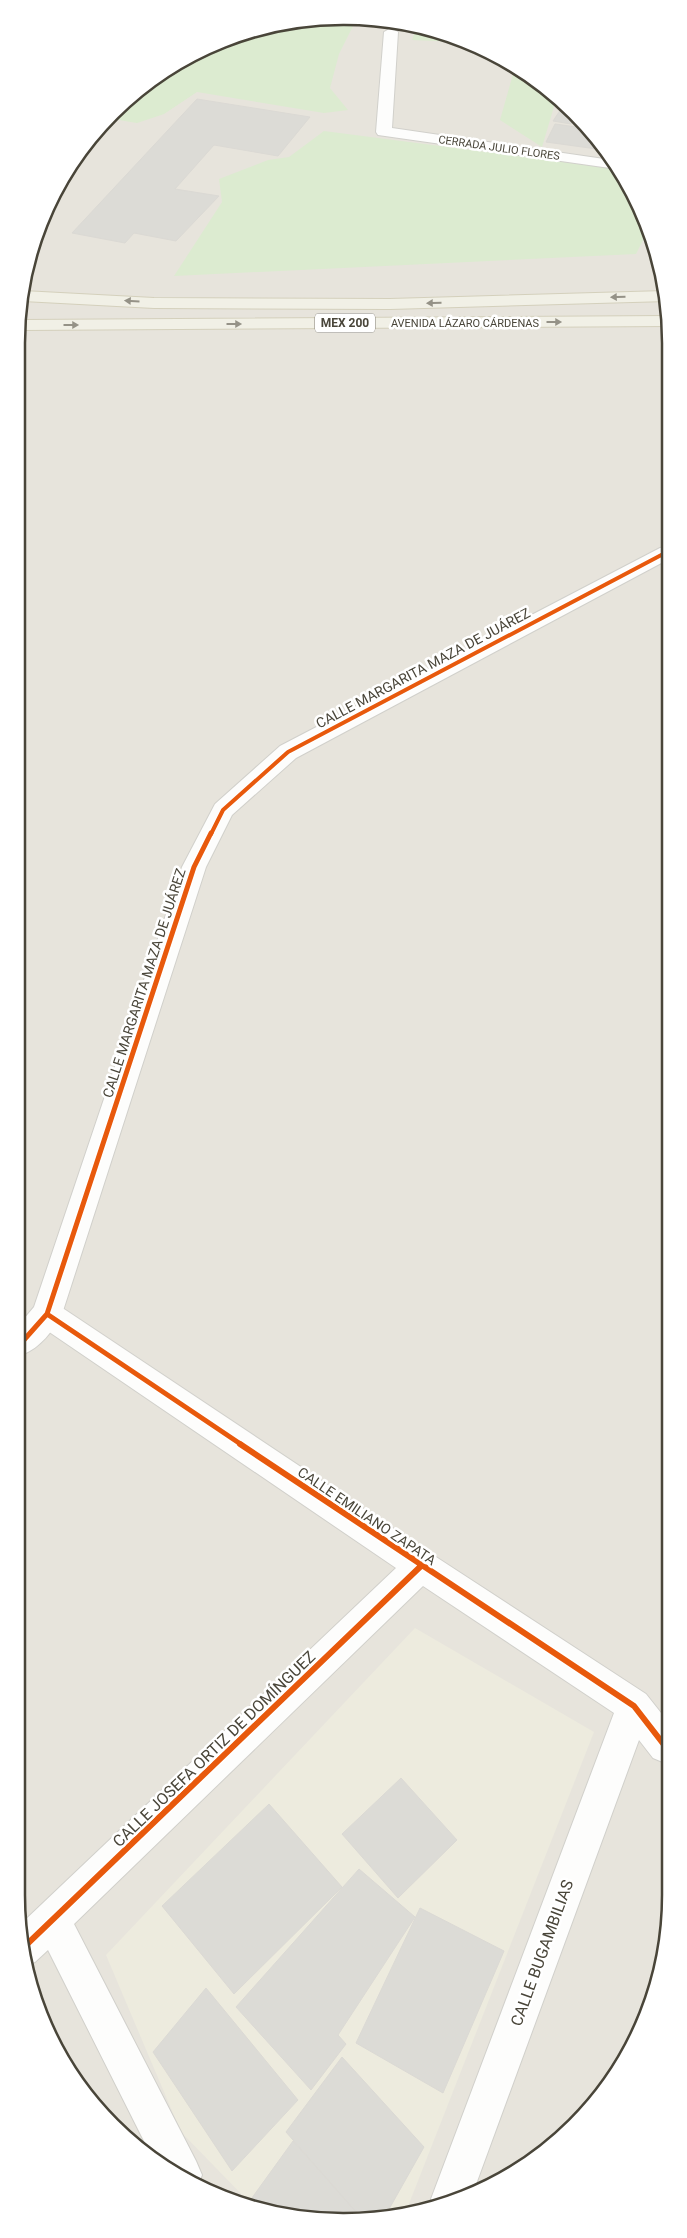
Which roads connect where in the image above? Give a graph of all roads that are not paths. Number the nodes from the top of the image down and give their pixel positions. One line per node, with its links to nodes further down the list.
1 (392, 32): 2 (street, CERRADA JULIO FLORES)
2 (606, 164)
3 (656, 280): 6 (main road, AVENIDA LÁZARO CÁRDENAS / MEX 200)
4 (29, 296): 6 (main road, AVENIDA LÁZARO CÁRDENAS / MEX 200, one-way to 4)
5 (658, 296): 6 (main road, AVENIDA LÁZARO CÁRDENAS / MEX 200, one-way to 6)
6 (154, 302)
7 (661, 321): 8 (main road, AVENIDA LÁZARO CÁRDENAS / MEX 200, one-way to 7)
8 (26, 325)
9 (662, 555): 10 (street, CALLE MARGARITA MAZA DE JUÁREZ)
10 (47, 1314): 11 (street); 12 (street, CALLE EMILIANO ZAPATA)
11 (25, 1338)
12 (421, 1566): 13 (street, CALLE EMILIANO ZAPATA); 15 (street, CALLE JOSEFA ORTIZ DE DOMÍNGUEZ)
13 (634, 1706): 14 (street, CALLE EMILIANO ZAPATA); 18 (street, CALLE BUGAMBILIAS)
14 (662, 1742)
15 (53, 1921): 16 (street, CALLE JOSEFA ORTIZ DE DOMÍNGUEZ); 17 (street)
16 (29, 1943)
17 (177, 2166)
18 (454, 2193)

